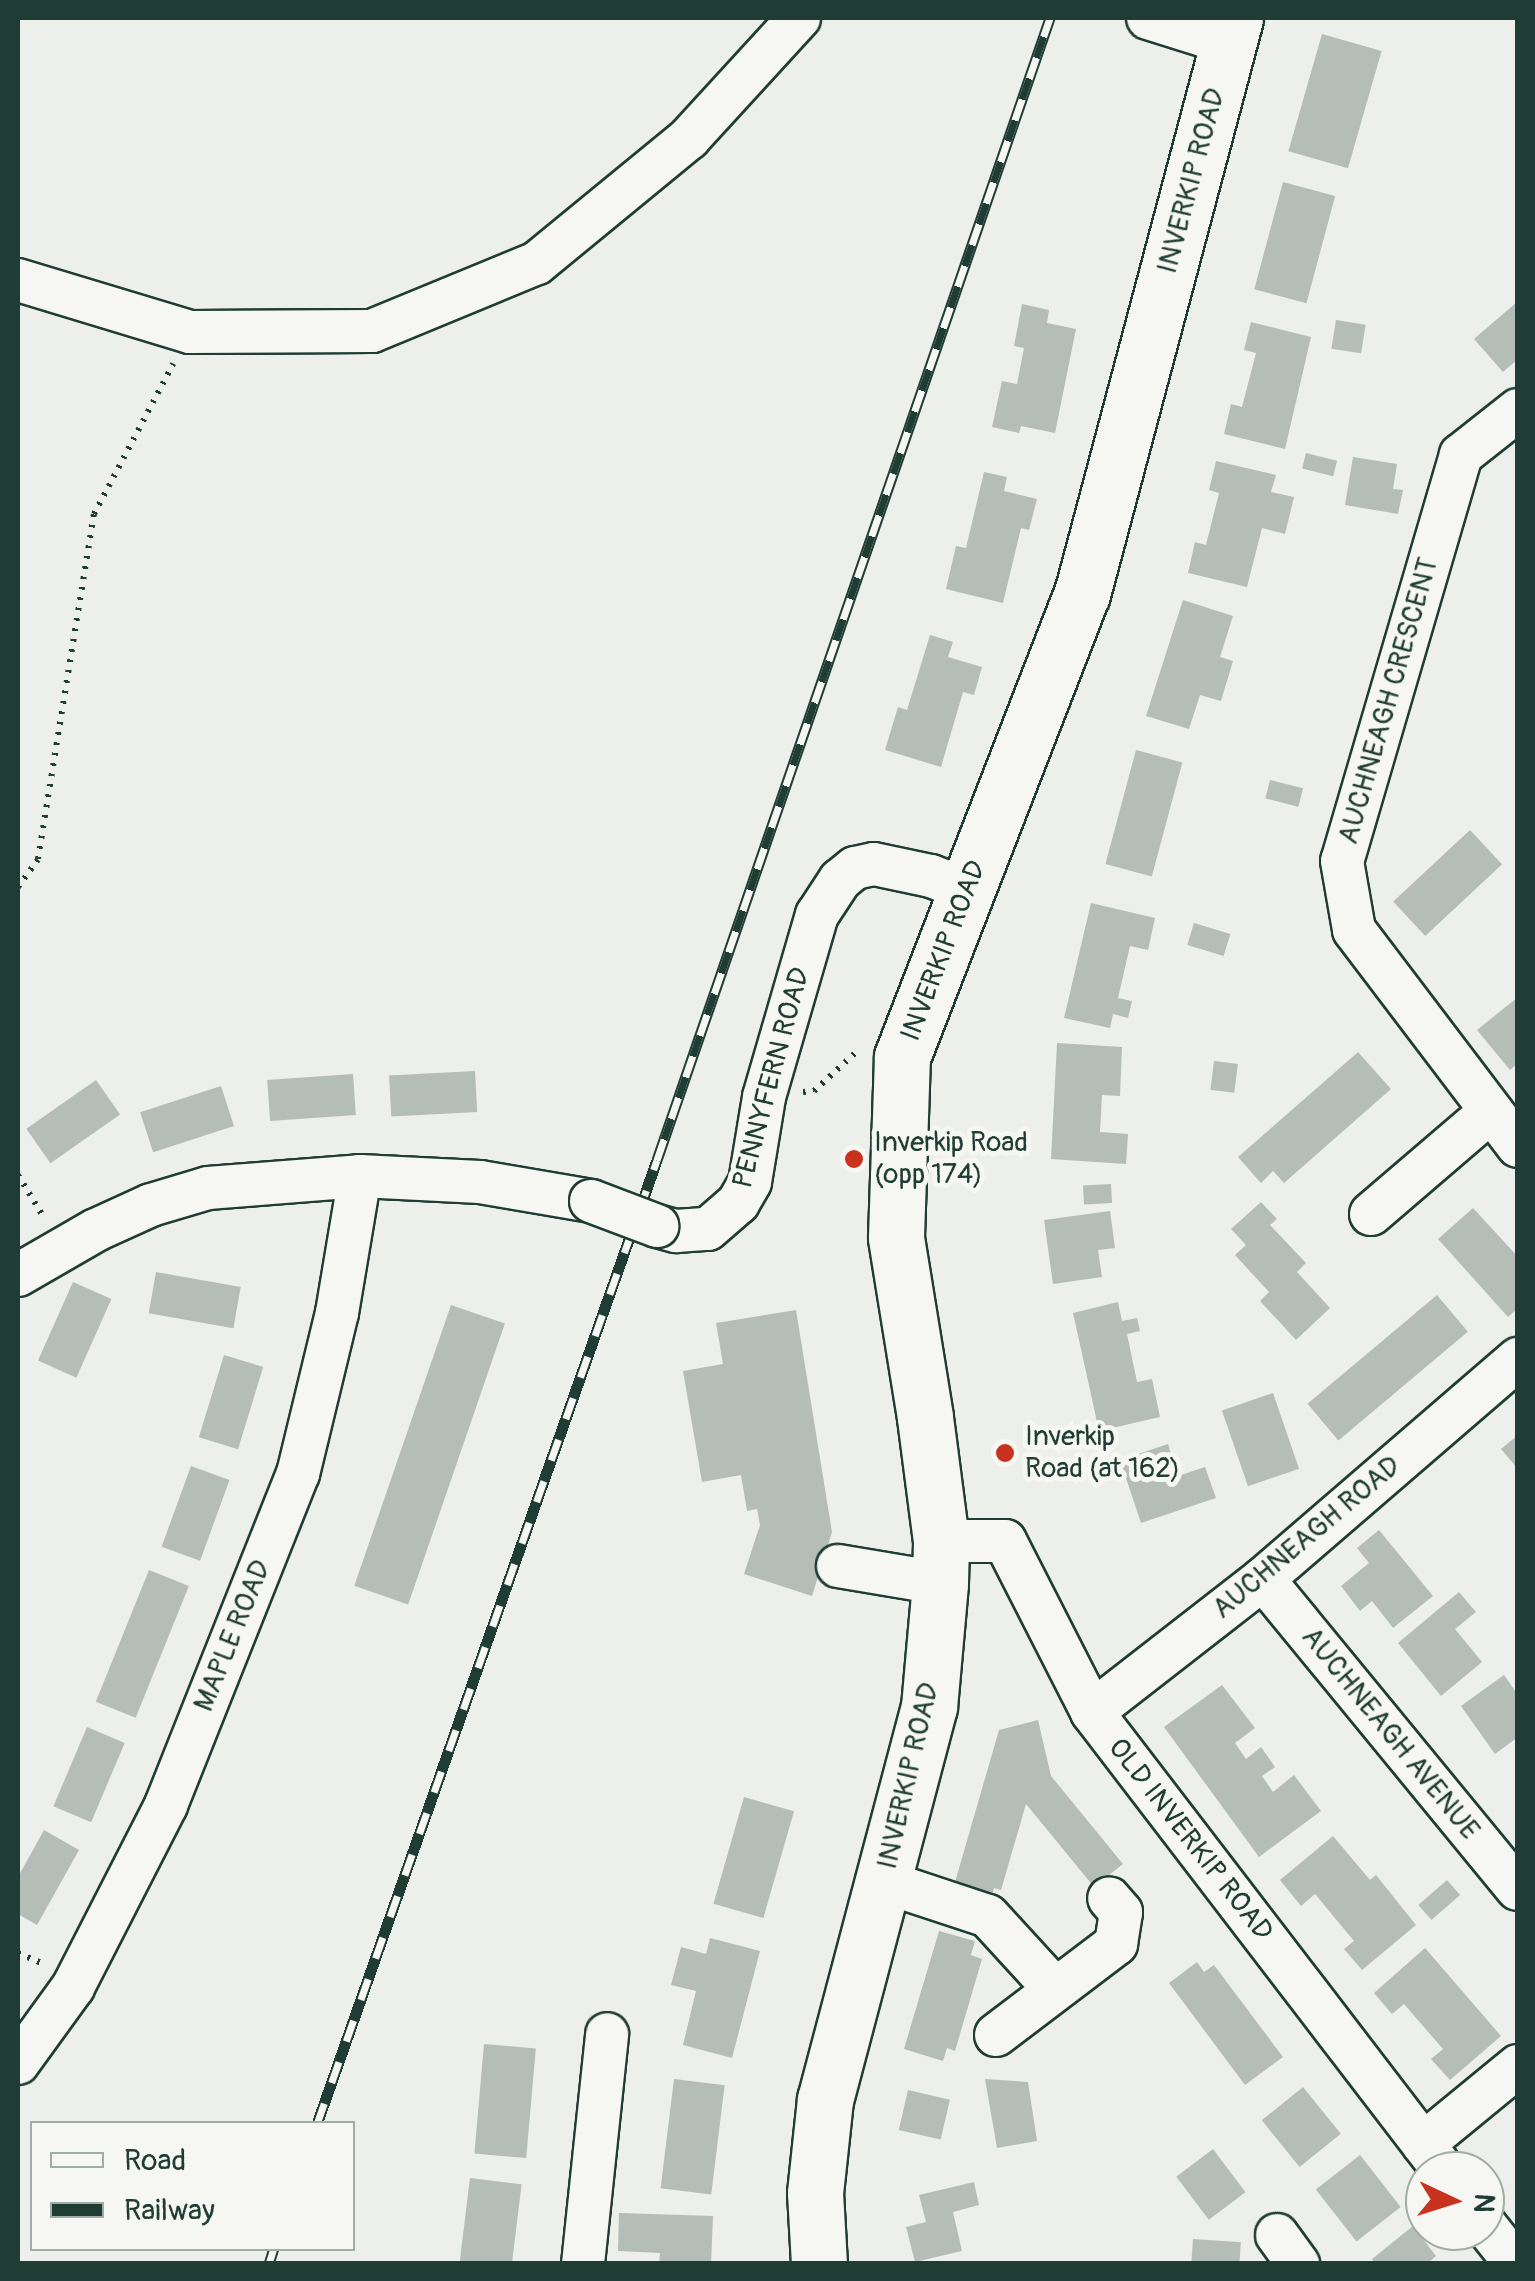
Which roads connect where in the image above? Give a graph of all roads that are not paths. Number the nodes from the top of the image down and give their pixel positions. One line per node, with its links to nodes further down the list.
1 (799, 18): 4 (street)
2 (1148, 18): 3 (street)
3 (1232, 30): 6 (highway, INVERKIP ROAD)
4 (18, 280)
5 (1518, 410): 7 (street, AUCHNEAGH CRESCENT)
6 (968, 890): 8 (street, PENNYFERN ROAD, bridge); 12 (highway, INVERKIP ROAD)
7 (1510, 1136): 9 (street)
8 (360, 1176): 10 (street, PENNYFERN ROAD); 22 (street, MAPLE ROAD)
9 (1371, 1214)
10 (18, 1276)
11 (1518, 1359): 14 (street, AUCHNEAGH ROAD)
12 (941, 1562): 13 (street); 15 (street, OLD INVERKIP ROAD); 16 (highway, INVERKIP ROAD)
13 (838, 1566)
14 (1263, 1579): 15 (street, AUCHNEAGH ROAD); 17 (street, AUCHNEAGH AVENUE)
15 (1092, 1712): 24 (street, OLD INVERKIP ROAD)
16 (885, 1882): 19 (street); 27 (highway, INVERKIP ROAD)
17 (1518, 1889)
18 (1109, 1898): 19 (street)
19 (1055, 1989): 21 (street)
20 (607, 2034): 26 (street)
21 (996, 2035)
22 (18, 2062)
23 (1518, 2066): 25 (street)
24 (1429, 2151)
25 (1440, 2151)
26 (582, 2264)
27 (820, 2264)

